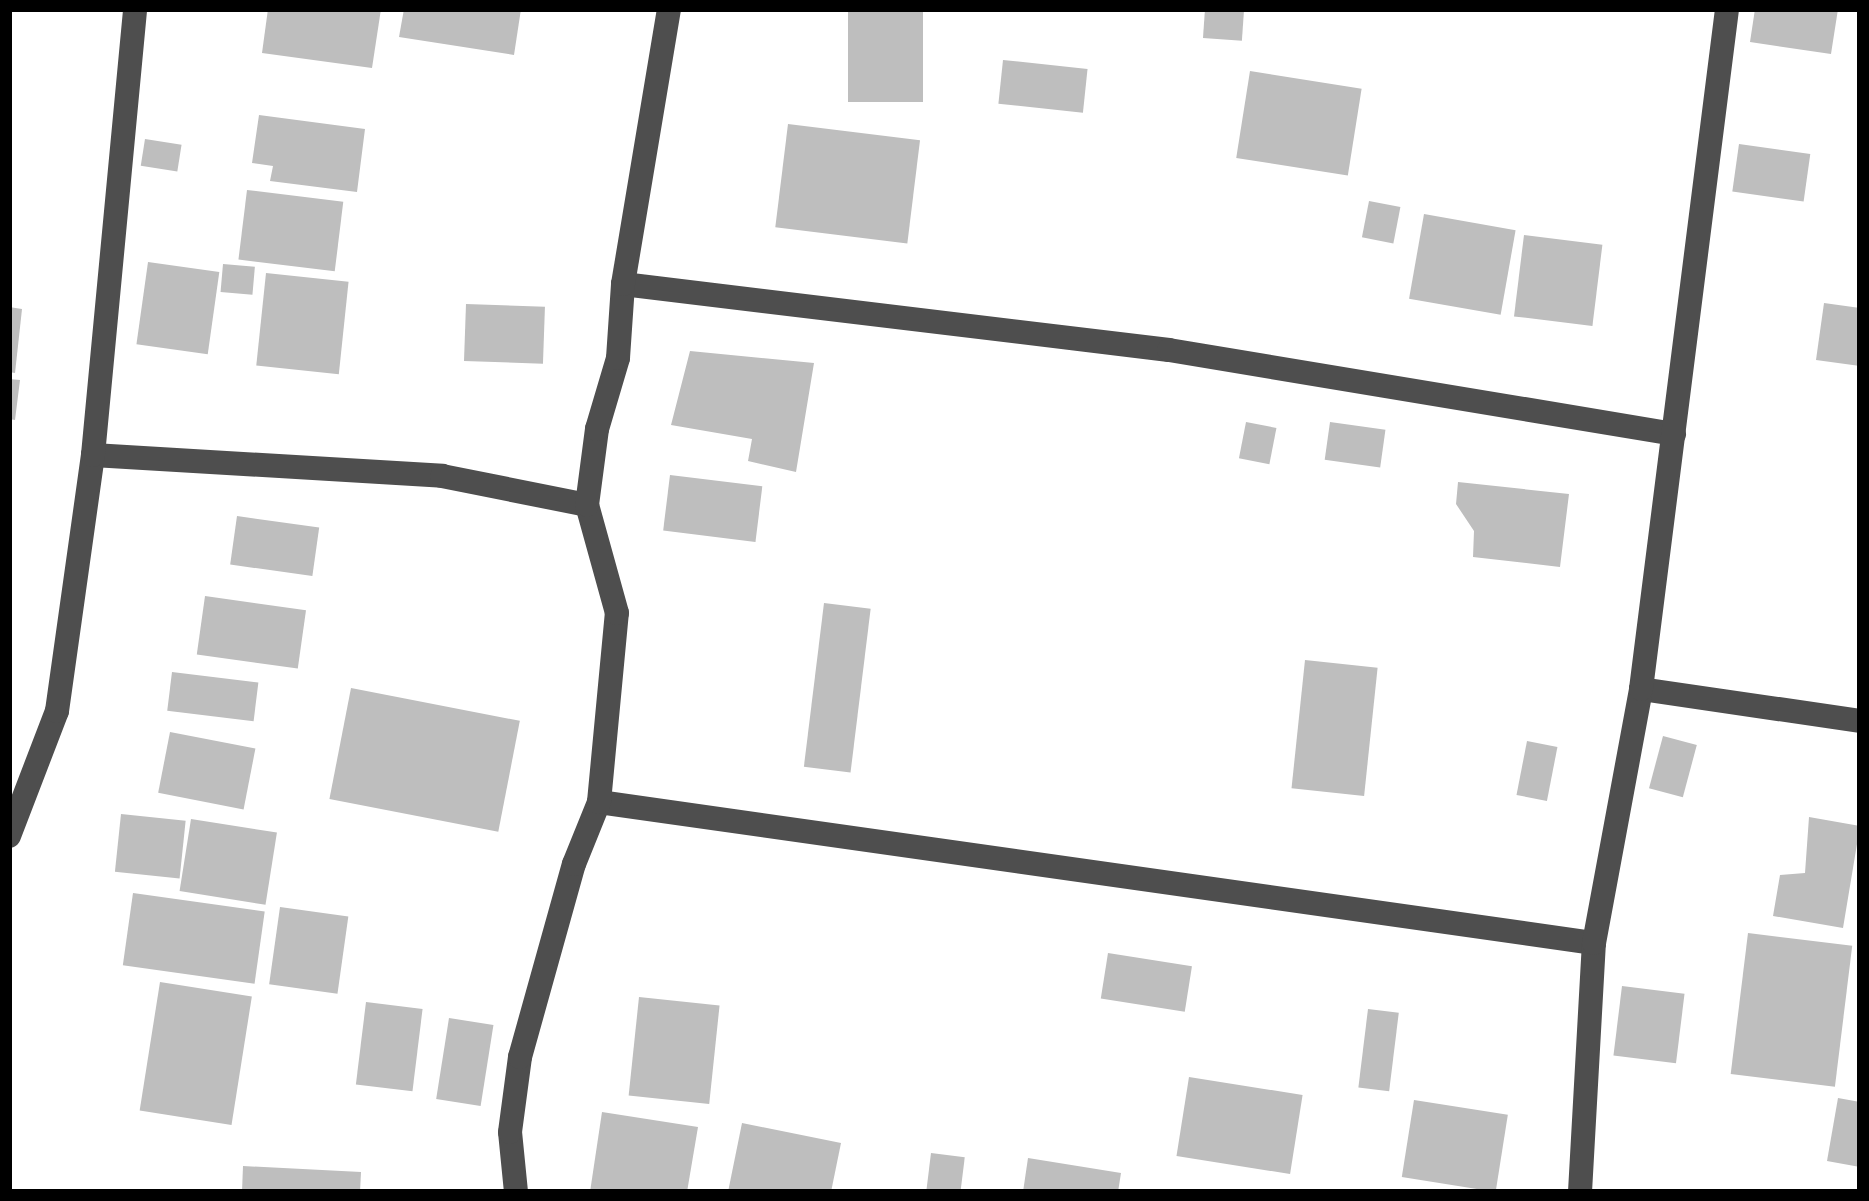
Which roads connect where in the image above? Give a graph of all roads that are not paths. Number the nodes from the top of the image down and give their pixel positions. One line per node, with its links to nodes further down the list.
1 (135, 9): 6 (street)
2 (669, 9): 4 (street)
3 (1727, 9): 5 (street)
4 (623, 284): 5 (street); 7 (street)
5 (1674, 434): 8 (street)
6 (93, 455): 7 (street); 11 (street)
7 (587, 505): 10 (street)
8 (1641, 688): 9 (street); 12 (street)
9 (1860, 721)
10 (599, 802): 12 (street); 13 (street)
11 (9, 836)
12 (1594, 943): 14 (street)
13 (516, 1192)
14 (1580, 1192)

